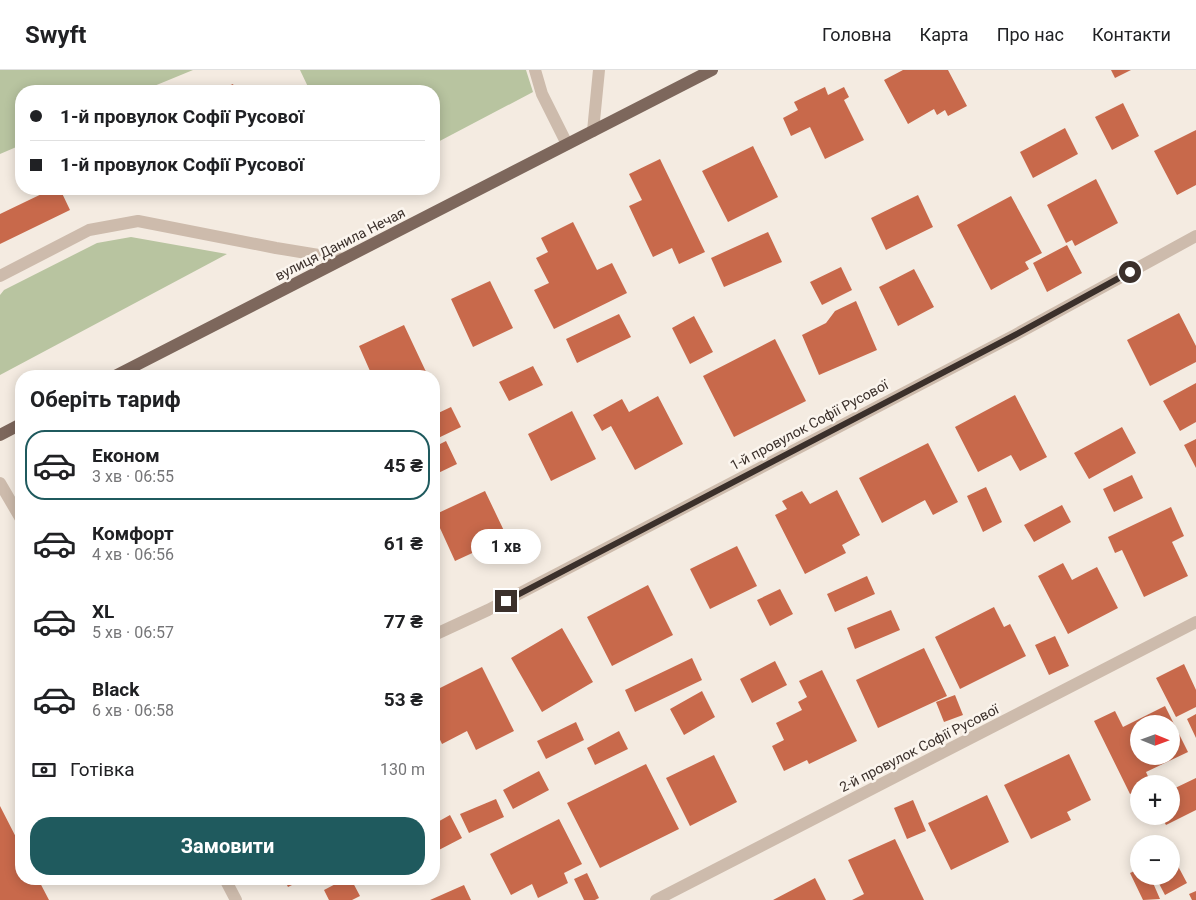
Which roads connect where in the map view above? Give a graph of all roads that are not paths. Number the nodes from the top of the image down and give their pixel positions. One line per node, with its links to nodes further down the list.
1 (535, 70): 5 (street)
2 (600, 70): 4 (street)
3 (712, 70): 4 (main road, вулиця Данила Нечая)
4 (593, 131): 5 (main road, вулиця Данила Нечая)
5 (567, 144): 7 (main road, вулиця Данила Нечая)
6 (1196, 236): 15 (street, 1-й провулок Софії Русової)
7 (343, 259): 8 (street); 9 (main road, вулиця Данила Нечая)
8 (0, 276)
9 (127, 370)
10 (15, 427): 11 (main road)
11 (0, 435)
12 (0, 483): 13 (street)
13 (15, 509)
14 (1196, 622): 18 (street, 2-й провулок Софії Русової)
15 (440, 632)
16 (228, 885): 17 (street)
17 (236, 900)
18 (656, 900)

